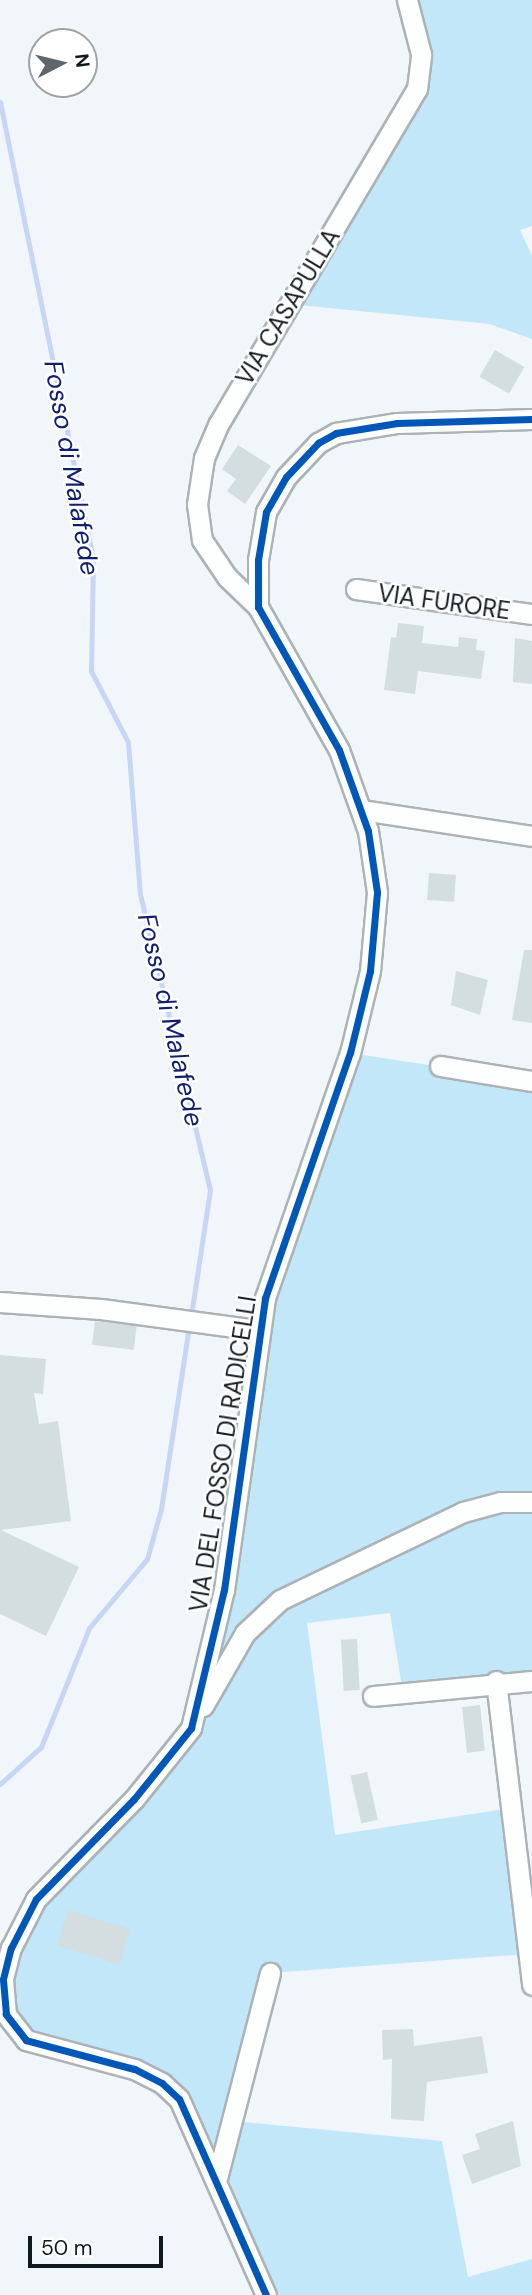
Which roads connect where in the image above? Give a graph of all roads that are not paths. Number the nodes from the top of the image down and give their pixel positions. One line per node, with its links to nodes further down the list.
1 (407, 0): 4 (street, VIA CASAPULLA)
2 (532, 419): 4 (street)
3 (356, 589): 5 (street, VIA FURORE)
4 (258, 607): 6 (street, VIA DEL FOSSO DI RADICELLI)
5 (532, 614)
6 (362, 810): 7 (street); 11 (street, VIA DEL FOSSO DI RADICELLI)
7 (532, 836)
8 (440, 1066): 9 (street)
9 (532, 1081)
10 (0, 1302): 11 (street, VIA DEL FOSSO DI RADICELLI)
11 (257, 1331): 16 (street, VIA DEL FOSSO DI RADICELLI)
12 (532, 1502): 16 (street)
13 (496, 1681): 14 (street); 15 (street); 18 (street)
14 (532, 1681)
15 (373, 1696)
16 (191, 1728): 19 (street, VIA DEL FOSSO DI RADICELLI)
17 (270, 1973): 19 (street)
18 (532, 1985)
19 (217, 2178): 20 (street, VIA DEL FOSSO DI RADICELLI)
20 (266, 2295)

